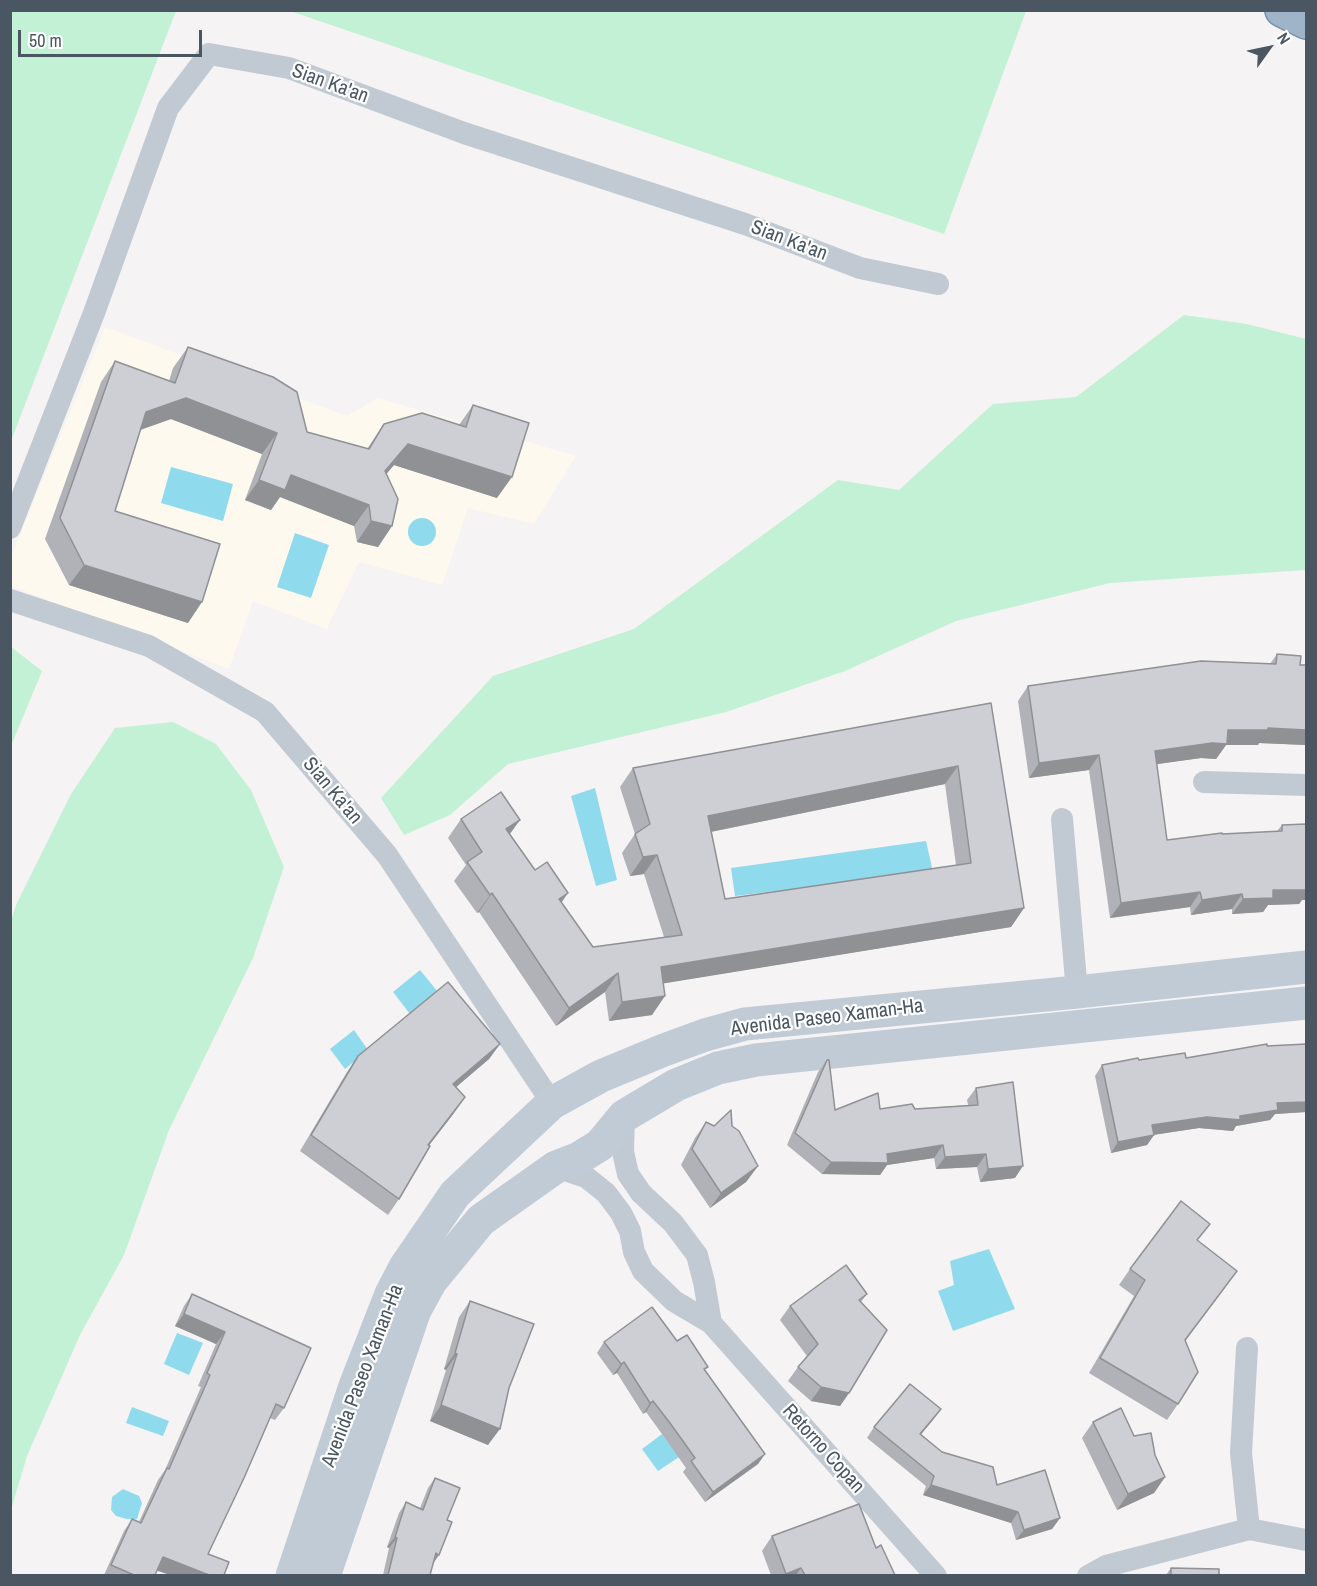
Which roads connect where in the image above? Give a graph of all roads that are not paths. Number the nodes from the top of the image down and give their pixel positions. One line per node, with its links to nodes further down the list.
1 (1282, 10): 2 (highway)
2 (1306, 22)
3 (938, 284): 4 (street, Sian Ka'an)
4 (10, 528)
5 (10, 600): 14 (street, Sian Ka'an)
6 (1204, 782): 7 (street)
7 (1306, 785)
8 (1062, 819): 10 (street)
9 (1306, 967): 10 (main road, Avenida Paseo Xaman-Ha)
10 (1077, 992): 12 (main road, Avenida Paseo Xaman-Ha)
11 (1306, 1003): 13 (main road, Avenida Paseo Xaman-Ha)
12 (664, 1050): 13 (main road); 14 (main road, Avenida Paseo Xaman-Ha)
13 (676, 1085): 15 (main road, Avenida Paseo Xaman-Ha)
14 (552, 1103): 17 (main road, Avenida Paseo Xaman-Ha)
15 (624, 1116): 16 (main road, Avenida Paseo Xaman-Ha); 19 (street)
16 (556, 1167): 18 (main road, Avenida Paseo Xaman-Ha); 19 (street, Retorno Copan)
17 (455, 1194): 18 (main road); 23 (main road, Avenida Paseo Xaman-Ha)
18 (481, 1220): 24 (main road, Avenida Paseo Xaman-Ha)
19 (711, 1323): 25 (street, Retorno Copan)
20 (1247, 1348): 21 (street)
21 (1249, 1529): 22 (street); 26 (street)
22 (1306, 1540)
23 (292, 1575)
24 (324, 1575)
25 (936, 1575)
26 (1088, 1575)

